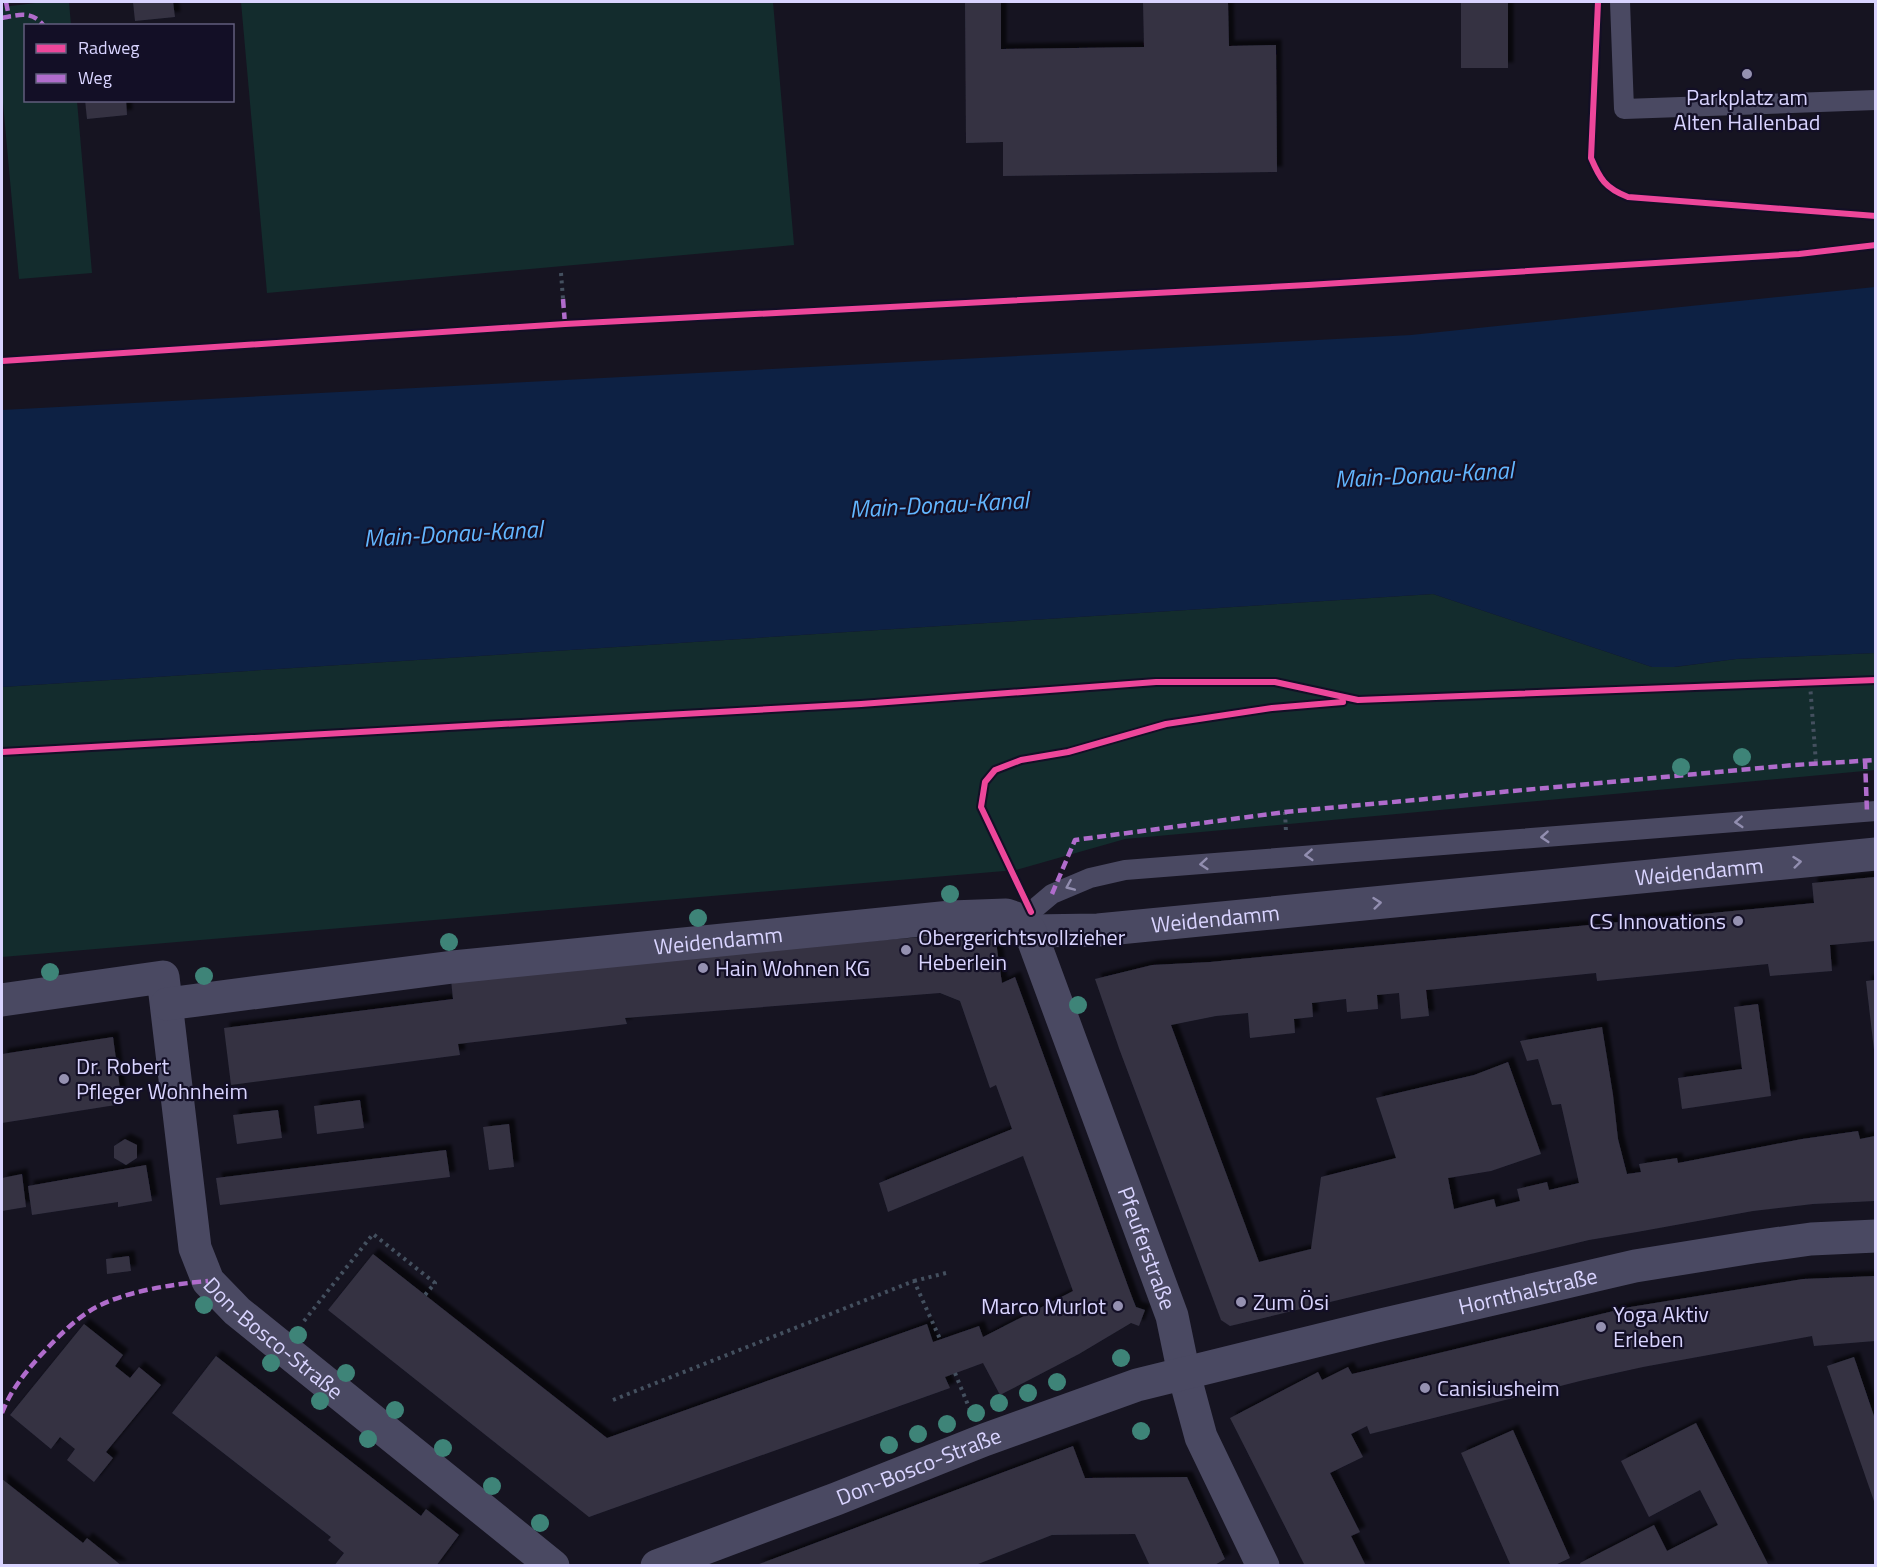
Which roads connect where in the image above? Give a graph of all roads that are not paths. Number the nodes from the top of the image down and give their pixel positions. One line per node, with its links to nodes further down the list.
1 (1620, 2): 2 (lane)
2 (1875, 100)
3 (1875, 811): 5 (lane, one-way to 5)
4 (1875, 854): 5 (street, Weidendamm, one-way to 4)
5 (1026, 926): 6 (street, Weidendamm); 9 (street, Pfeuferstraße)
6 (165, 990): 7 (street, Weidendamm); 10 (street, Don-Bosco-Straße)
7 (2, 1000)
8 (1875, 1236): 9 (street, Hornthalstraße)
9 (1184, 1374): 11 (street, Don-Bosco-Straße); 12 (street, Pfeuferstraße)
10 (554, 1566)
11 (657, 1566)
12 (1263, 1566)

